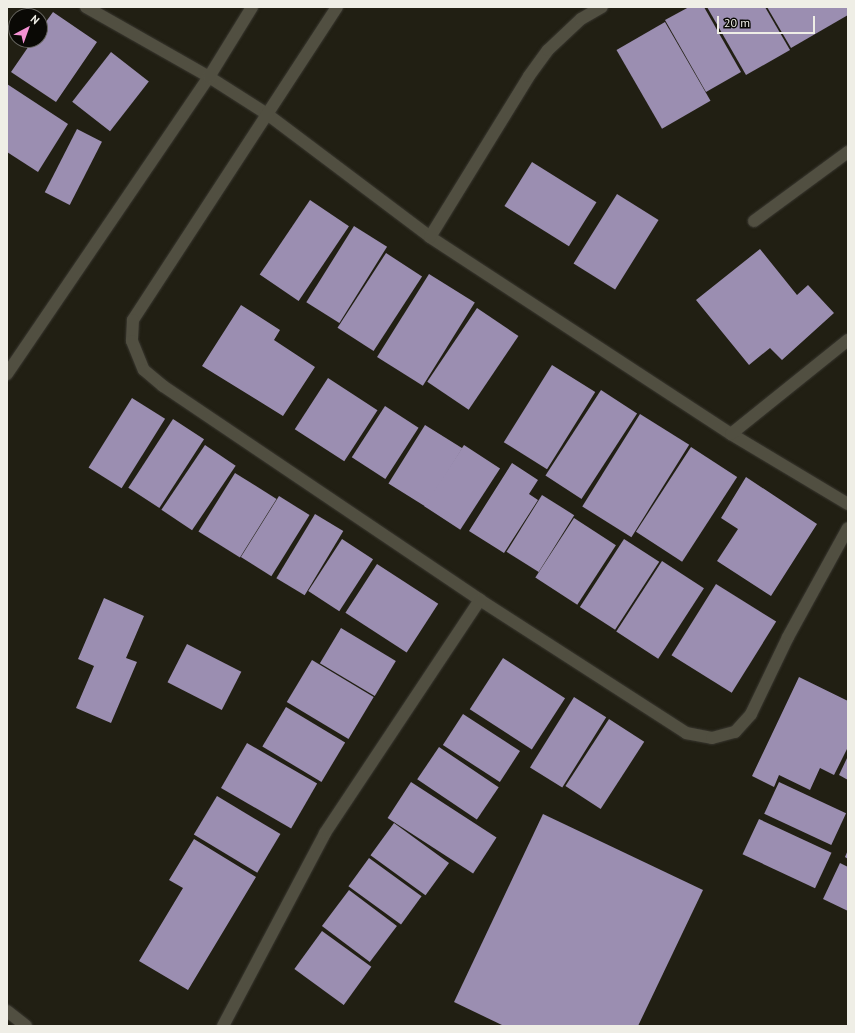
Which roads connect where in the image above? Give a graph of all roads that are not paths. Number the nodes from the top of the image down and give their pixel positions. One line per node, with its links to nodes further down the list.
1 (86, 7): 5 (street)
2 (252, 7): 5 (street)
3 (337, 7): 6 (street)
4 (602, 7): 9 (street)
5 (209, 77): 6 (street); 11 (street)
6 (267, 114): 9 (street); 15 (street)
7 (848, 152): 8 (street)
8 (754, 220)
9 (430, 237): 12 (street)
10 (848, 340): 12 (street)
11 (7, 374)
12 (731, 434): 13 (street)
13 (848, 504)
14 (848, 528): 15 (street)
15 (480, 600): 18 (street)
16 (7, 1011): 17 (street)
17 (26, 1026)
18 (223, 1026)

